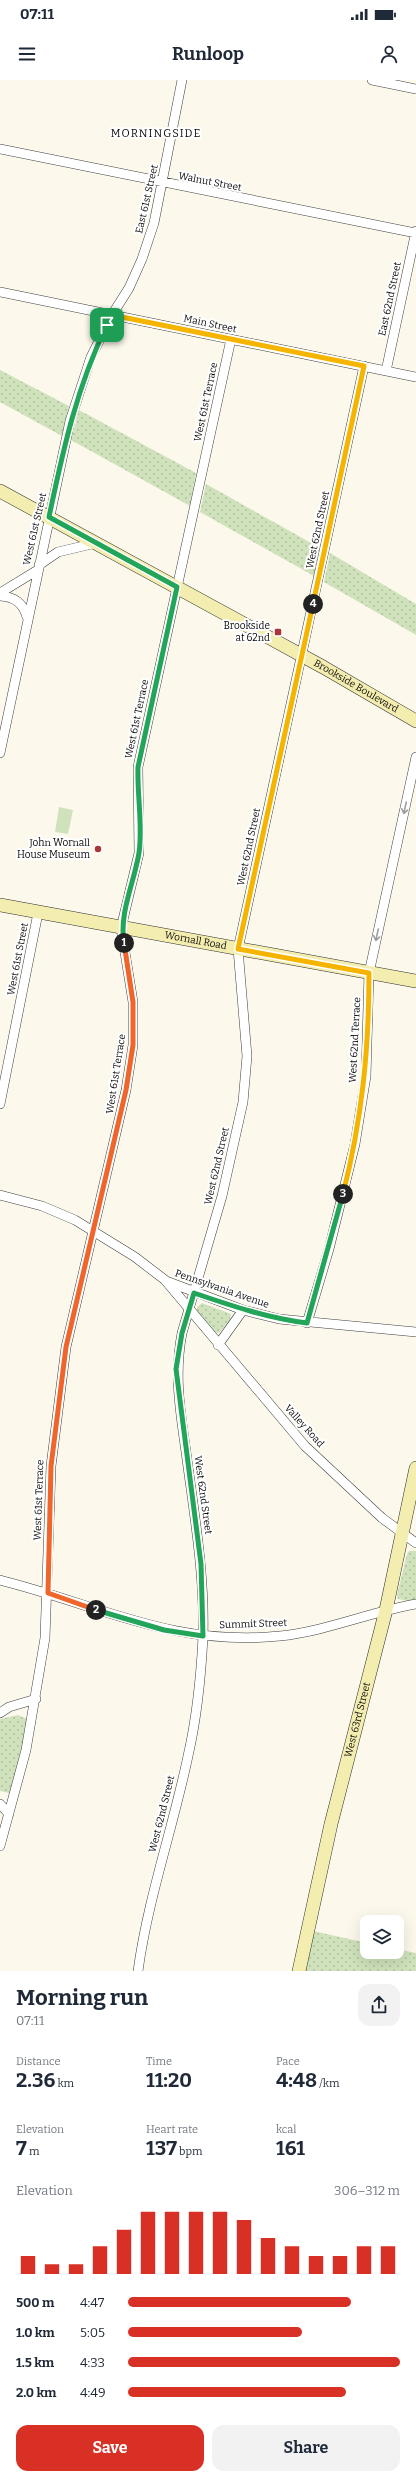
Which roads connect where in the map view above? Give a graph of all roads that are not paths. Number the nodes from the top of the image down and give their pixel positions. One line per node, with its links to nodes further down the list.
1 (182, 80): 5 (street, East 61st Street)
2 (372, 80): 3 (street)
3 (416, 89)
4 (0, 150): 5 (street, Walnut Street)
5 (162, 184): 6 (street, Walnut Street); 8 (street, East 61st Street)
6 (416, 232): 11 (street, East 62nd Street)
7 (0, 292): 8 (street, Main Street)
8 (112, 315): 9 (street, Main Street); 14 (street, West 61st Street)
9 (231, 339): 10 (street, Main Street); 17 (street, West 61st Terrace)
10 (364, 366): 11 (street, Main Street); 20 (street, West 62nd Street)
11 (386, 371): 12 (street, Main Street)
12 (416, 377)
13 (0, 491): 14 (main road, Brookside Boulevard)
14 (49, 517): 15 (main road, Brookside Boulevard); 16 (street, West 61st Street)
15 (96, 543): 16 (street); 17 (main road, Brookside Boulevard)
16 (38, 568): 18 (street); 19 (street, West 61st Street)
17 (177, 587): 20 (main road, Brookside Boulevard); 26 (street, West 61st Terrace)
18 (0, 595): 19 (street)
19 (27, 617): 22 (street, West 61st Street)
20 (302, 655): 21 (main road, Brookside Boulevard); 27 (street, West 62nd Street)
21 (416, 721)
22 (0, 749)
23 (416, 757): 28 (street, West 62nd Terrace, one-way to 28)
24 (0, 905): 25 (main road, Wornall Road)
25 (38, 913): 26 (main road, Wornall Road); 30 (street, West 61st Street)
26 (122, 928): 27 (main road, Wornall Road); 32 (street, West 61st Terrace)
27 (238, 949): 28 (main road, Wornall Road); 34 (street, West 62nd Street)
28 (369, 973): 29 (main road, Wornall Road); 37 (street, West 62nd Terrace)
29 (416, 981)
30 (0, 1104)
31 (0, 1195): 32 (street, Pennsylvania Avenue)
32 (94, 1230): 33 (street, Pennsylvania Avenue); 44 (street, West 61st Terrace)
33 (164, 1280): 34 (street, Pennsylvania Avenue); 36 (street, Pennsylvania Avenue)
34 (194, 1293): 35 (street, Pennsylvania Avenue); 36 (street, West 62nd Street)
35 (243, 1310): 37 (street, Pennsylvania Avenue); 39 (street)
36 (189, 1311): 39 (street, Valley Road); 47 (street, West 62nd Street)
37 (307, 1323): 38 (street, Pennsylvania Avenue)
38 (416, 1332)
39 (218, 1345): 41 (street, Valley Road)
40 (416, 1468): 41 (main road, West 63rd Street)
41 (403, 1534): 42 (street, Valley Road); 46 (main road, West 63rd Street)
42 (416, 1544)
43 (0, 1580): 44 (street, Summit Street)
44 (48, 1593): 47 (street, Summit Street); 48 (street, West 61st Terrace)
45 (416, 1604): 46 (street, Summit Street)
46 (386, 1610): 47 (street, Summit Street); 54 (main road, West 63rd Street)
47 (203, 1636): 53 (street, West 62nd Street)
48 (36, 1699): 49 (street); 51 (street, West 61st Terrace)
49 (0, 1713)
50 (0, 1804): 51 (street)
51 (9, 1814): 52 (street, West 61st Terrace)
52 (0, 1846)
53 (138, 1971)
54 (299, 1971)

